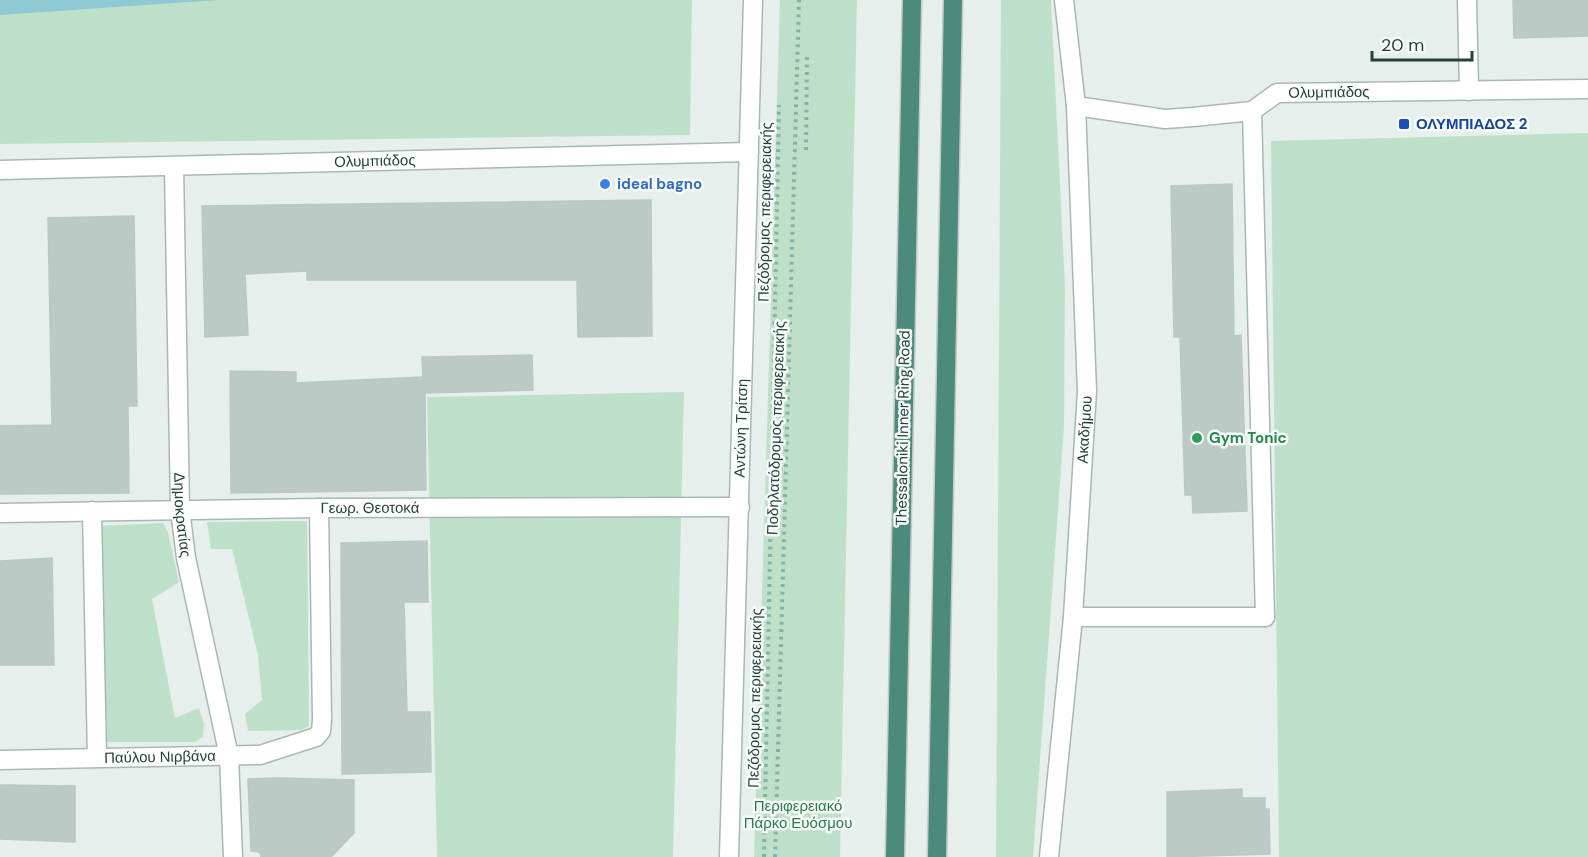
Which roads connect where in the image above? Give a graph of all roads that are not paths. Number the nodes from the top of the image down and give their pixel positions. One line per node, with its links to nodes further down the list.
1 (753, 0): 10 (street, Αντώνη Τρίτση)
2 (912, 0): 24 (highway, Thessaloniki Inner Ring Road)
3 (953, 0): 25 (highway)
4 (1064, 0): 8 (street, Ακαδήμου)
5 (1467, 0): 7 (street)
6 (1588, 89): 7 (street, Ολυμπιάδος)
7 (1469, 91): 9 (street, Ολυμπιάδος)
8 (1076, 106): 9 (street); 18 (street, Ακαδήμου)
9 (1252, 111): 18 (street)
10 (749, 152): 11 (street, Ολυμπιάδος); 13 (street, Αντώνη Τρίτση)
11 (174, 167): 12 (street, Ολυμπιάδος); 15 (street, Δημοκρατίας)
12 (0, 170)
13 (740, 507): 14 (street, Γεωρ. Θεοτοκά); 23 (street, Αντώνη Τρίτση)
14 (319, 508): 15 (street, Γεωρ. Θεοτοκά); 19 (street, Παύλου Νιρβάνα)
15 (180, 509): 16 (street, Γεωρ. Θεοτοκά); 19 (street, Δημοκρατίας)
16 (92, 511): 17 (street, Γεωρ. Θεοτοκά); 20 (street)
17 (0, 513)
18 (1073, 618): 26 (street, Ακαδήμου)
19 (229, 756): 20 (street, Παύλου Νιρβάνα); 22 (street, Δημοκρατίας)
20 (97, 757): 21 (street, Παύλου Νιρβάνα)
21 (0, 760)
22 (233, 857)
23 (729, 857)
24 (895, 857)
25 (937, 857)
26 (1048, 857)

